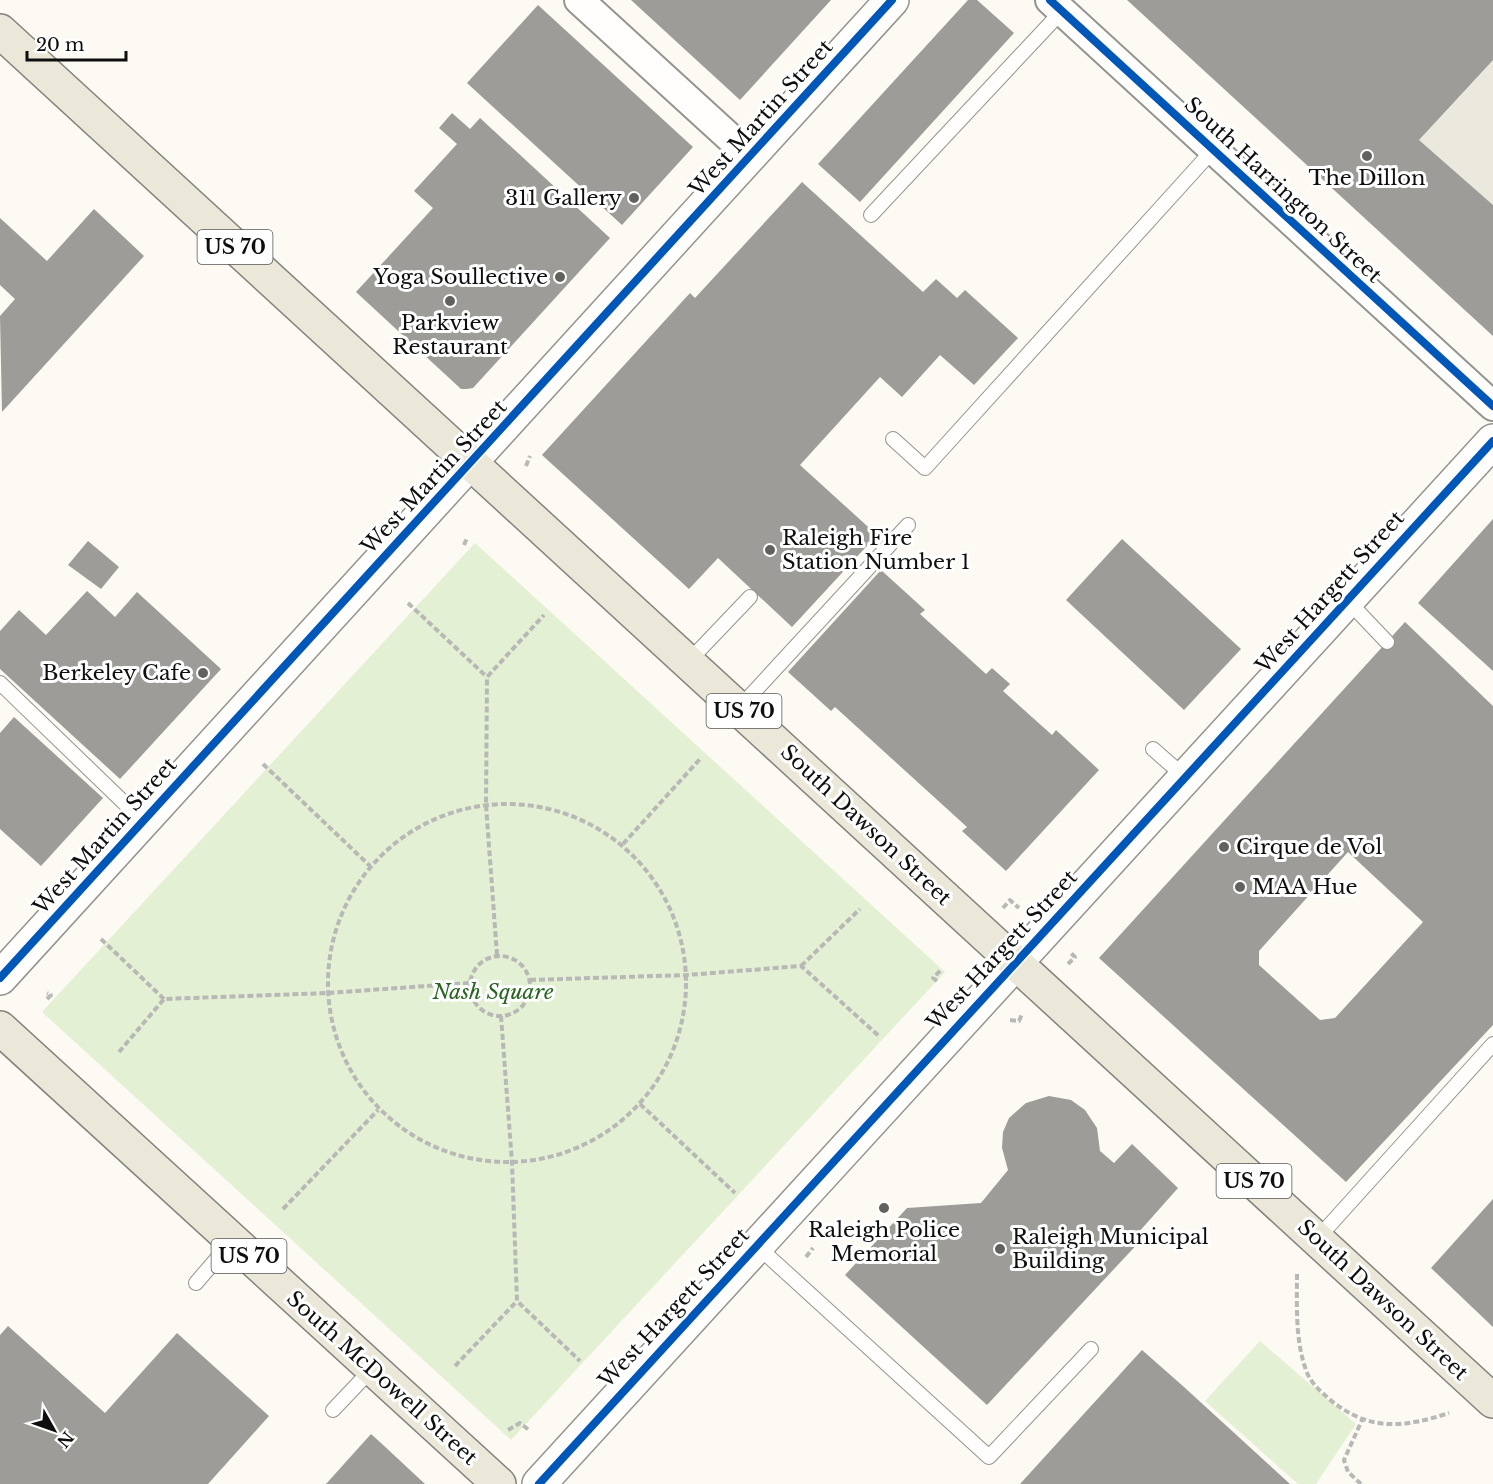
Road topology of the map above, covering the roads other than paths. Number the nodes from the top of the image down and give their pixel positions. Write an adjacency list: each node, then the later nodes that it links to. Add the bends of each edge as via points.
1 (579, 0): 6 (street)
2 (892, 0): 6 (street, West Martin Street)
3 (1056, 5): 5 (street, South Harrington Street); 7 (lane)
4 (0, 31): 11 (main road, South Dawson Street / US 70)
5 (1213, 150): 8 (street, South Harrington Street); 9 (lane, via 925,468)
6 (751, 157): 11 (street, West Martin Street)
7 (871, 215)
8 (1493, 406)
9 (893, 439)
10 (1493, 441): 14 (street, West Hargett Street)
11 (471, 463): 16 (main road, South Dawson Street / US 70); 21 (street, West Martin Street)
12 (908, 525): 18 (lane)
13 (750, 597): 16 (lane)
14 (1347, 600): 15 (lane); 20 (street, West Hargett Street)
15 (1387, 642)
16 (688, 662): 18 (main road, South Dawson Street / US 70)
17 (0, 683): 21 (lane)
18 (740, 707): 22 (main road, South Dawson Street / US 70)
19 (1153, 749): 20 (lane)
20 (1185, 777): 22 (street, West Hargett Street)
21 (143, 821): 23 (street, West Martin Street)
22 (1015, 962): 26 (main road, South Dawson Street / US 70); 28 (street, West Hargett Street)
23 (0, 978)
24 (0, 1028): 27 (main road, South McDowell Street / US 70)
25 (1493, 1044): 26 (lane)
26 (1317, 1239): 32 (main road, South Dawson Street / US 70)
27 (232, 1241): 29 (lane); 31 (main road, South McDowell Street / US 70)
28 (756, 1245): 30 (lane, via 989,1457); 35 (street, West Hargett Street)
29 (195, 1282)
30 (1091, 1349)
31 (372, 1369): 33 (lane); 34 (main road, South McDowell Street / US 70)
32 (1493, 1401)
33 (333, 1410)
34 (499, 1484)
35 (539, 1484)

